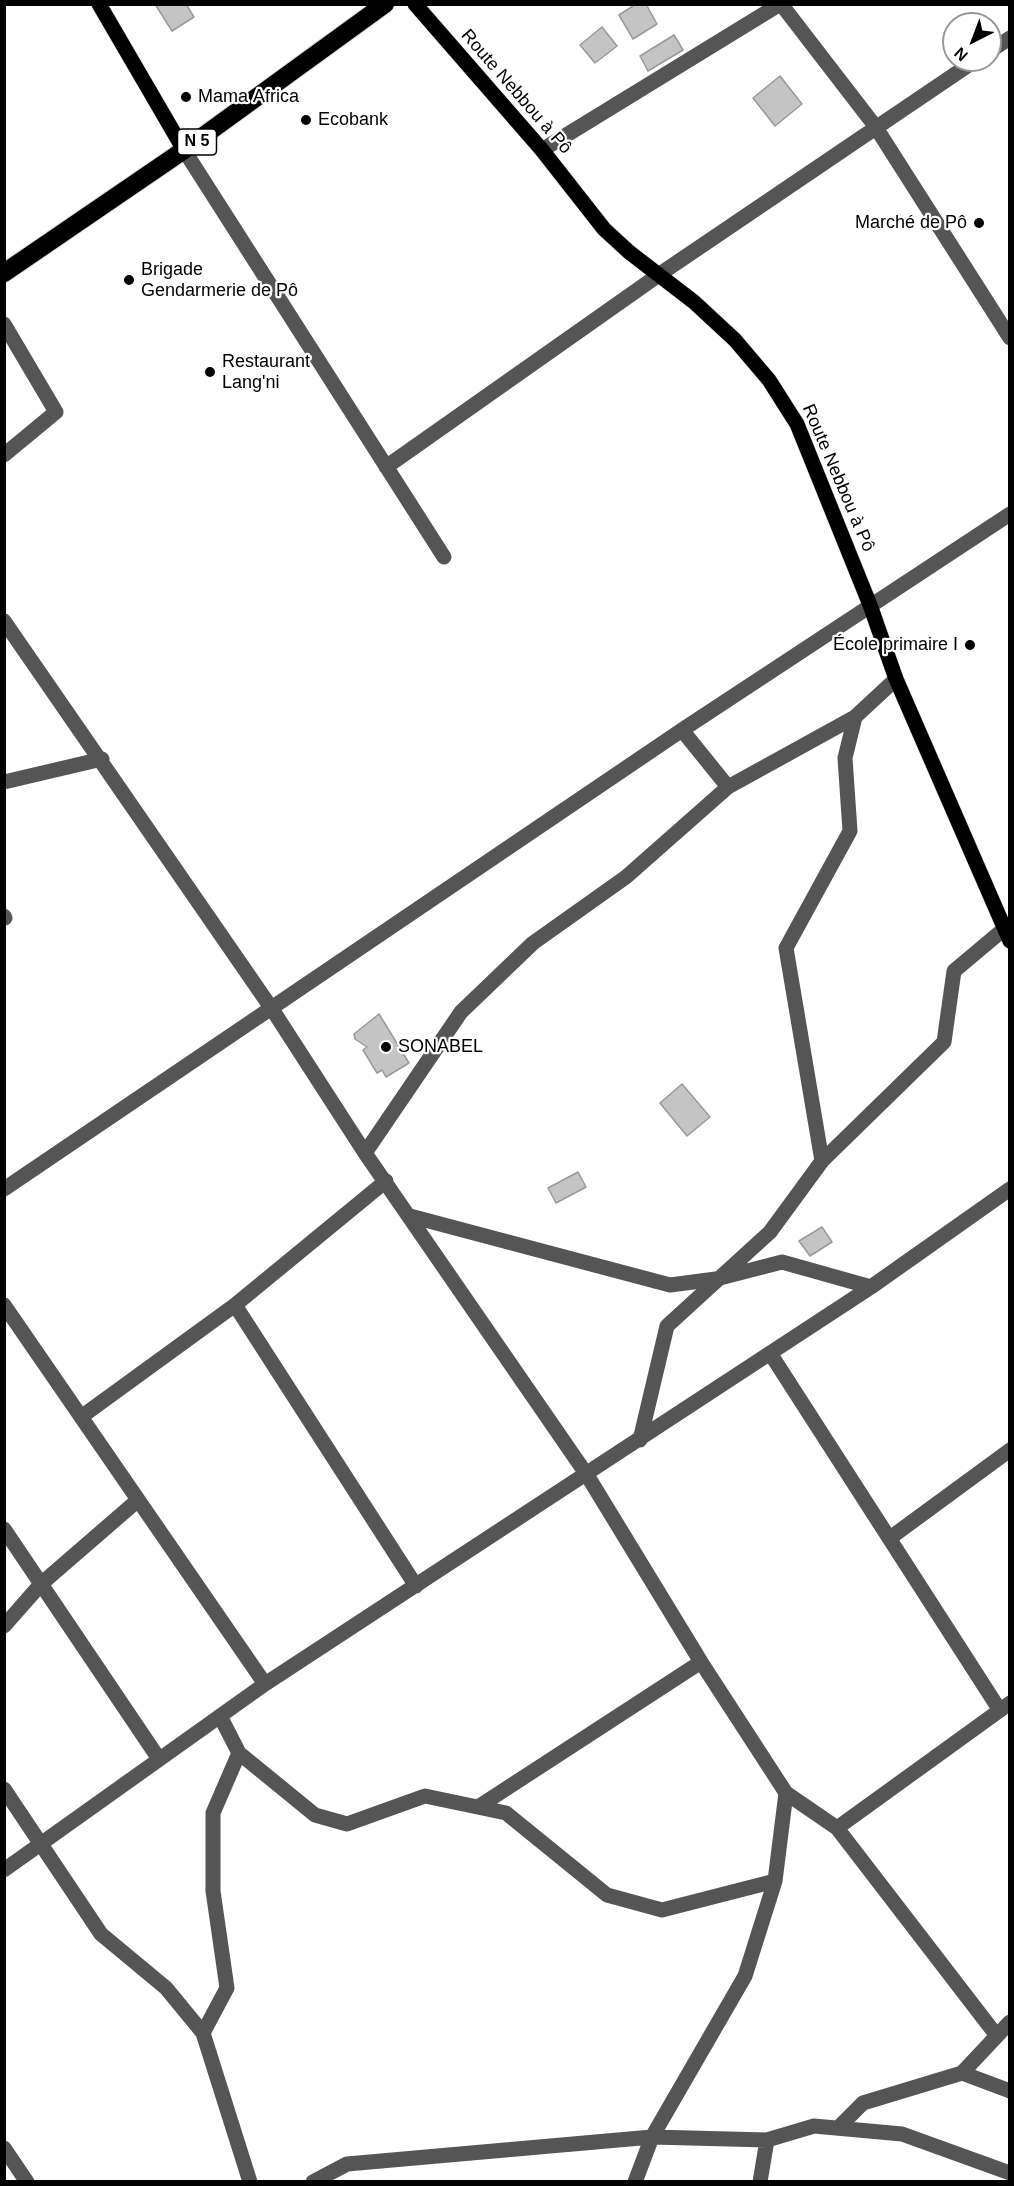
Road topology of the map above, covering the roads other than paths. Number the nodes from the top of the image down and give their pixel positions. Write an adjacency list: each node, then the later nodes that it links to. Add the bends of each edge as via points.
1 (99, 4): 7 (main road)
2 (385, 4): 7 (highway, N 5)
3 (415, 4): 8 (main road, Route Nebbou à Pô)
4 (780, 4): 6 (street); 8 (street)
5 (958, 72): 6 (street)
6 (875, 126): 10 (street); 12 (street)
7 (184, 150): 9 (highway, N 5); 14 (street)
8 (542, 150): 10 (main road, Route Nebbou à Pô, via 604,229)
9 (4, 273)
10 (660, 274): 14 (street); 17 (main road, Route Nebbou à Pô, via 735,340 775,388 797,424)
11 (4, 324): 13 (street, via 56,412)
12 (1010, 338)
13 (4, 454)
14 (386, 467): 16 (street)
15 (1010, 514): 17 (street)
16 (444, 557)
17 (870, 605): 19 (main road, Route Nebbou à Pô); 21 (street)
18 (5, 623): 22 (street)
19 (896, 679): 20 (street); 25 (main road, Route Nebbou à Pô)
20 (855, 717): 24 (street); 28 (street, via 845,758 850,831 786,948)
21 (682, 730): 24 (street); 26 (street)
22 (102, 759): 23 (street); 26 (street)
23 (4, 782)
24 (728, 787): 27 (street, via 626,878 533,943 461,1012)
25 (1008, 931): 28 (street, via 954,971 944,1042)
26 (272, 1009): 27 (street); 30 (street)
27 (365, 1153): 29 (street)
28 (822, 1161): 33 (street, via 770,1232)
29 (386, 1181): 32 (street); 36 (street)
30 (4, 1189)
31 (1010, 1189): 34 (street)
32 (410, 1216): 33 (street, via 670,1285); 41 (street)
33 (716, 1279): 34 (street, via 782,1262); 39 (street, via 667,1326)
34 (871, 1287): 37 (street)
35 (4, 1305): 38 (street)
36 (235, 1305): 38 (street); 46 (street)
37 (770, 1353): 39 (street); 44 (street)
38 (81, 1417): 42 (street)
39 (640, 1440): 41 (street)
40 (1010, 1450): 44 (street)
41 (587, 1475): 46 (street); 48 (street)
42 (138, 1500): 45 (street); 49 (street)
43 (4, 1529): 45 (street)
44 (890, 1538): 50 (street)
45 (41, 1584): 47 (street); 53 (street)
46 (416, 1586): 49 (street)
47 (4, 1626)
48 (700, 1662): 55 (street); 56 (street)
49 (265, 1684): 51 (street)
50 (1004, 1706): 57 (street)
51 (220, 1716): 52 (street); 53 (street)
52 (239, 1754): 56 (street, via 315,1815 347,1824 425,1796); 62 (street, via 213,1813 213,1891 227,1988)
53 (159, 1759): 58 (street)
54 (4, 1788): 58 (street)
55 (786, 1793): 57 (street); 60 (street)
56 (478, 1807): 60 (street, via 506,1813 607,1895 662,1910)
57 (837, 1828): 63 (street)
58 (41, 1845): 59 (street); 62 (street, via 101,1934 166,1988)
59 (4, 1870)
60 (775, 1881): 67 (street, via 745,1976)
61 (1010, 2022): 63 (street)
62 (203, 2033): 72 (street)
63 (997, 2036): 64 (street)
64 (962, 2073): 65 (street); 66 (street, via 863,2103)
65 (1010, 2091)
66 (838, 2128): 68 (street, via 814,2126); 70 (street, via 902,2134)
67 (652, 2137): 68 (street); 73 (street, via 347,2164); 74 (street)
68 (767, 2140): 75 (street)
69 (4, 2148): 71 (street)
70 (1010, 2173)
71 (27, 2181)
72 (250, 2181)
73 (312, 2181)
74 (635, 2181)
75 (760, 2181)

